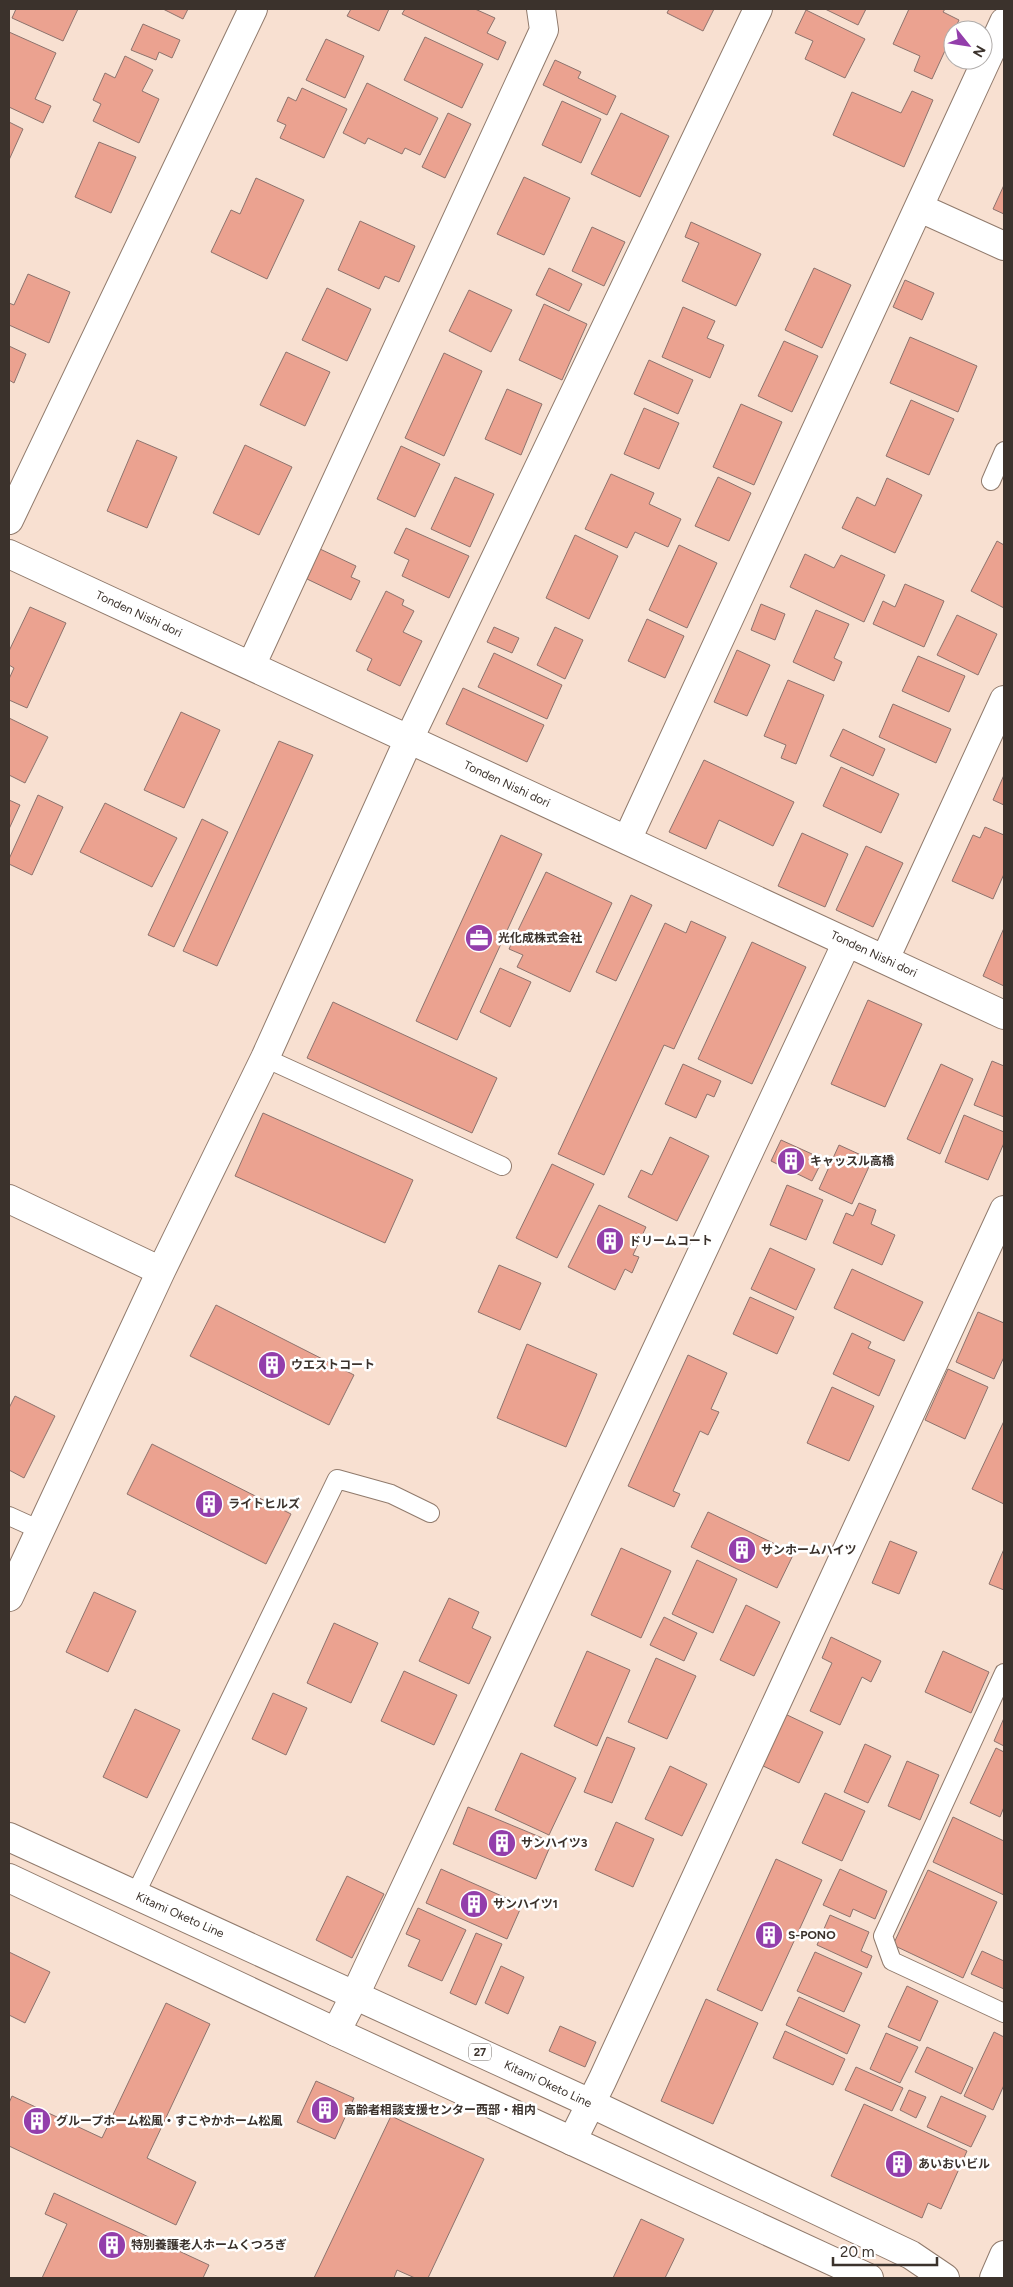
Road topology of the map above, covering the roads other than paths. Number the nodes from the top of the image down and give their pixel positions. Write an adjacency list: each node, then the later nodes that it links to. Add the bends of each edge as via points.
1 (253, 9): 9 (main road)
2 (541, 9): 11 (main road, via 544,30)
3 (758, 9): 13 (main road)
4 (1004, 22): 5 (main road)
5 (920, 208): 6 (main road); 14 (main road)
6 (1004, 246)
7 (1004, 452): 8 (lane)
8 (990, 481)
9 (9, 520)
10 (9, 554): 11 (main road, Tonden Nishi dori)
11 (250, 666): 13 (main road, Tonden Nishi dori)
12 (1004, 700): 16 (main road)
13 (409, 739): 14 (main road, Tonden Nishi dori); 18 (main road)
14 (627, 840): 15 (main road, Tonden Nishi dori)
15 (847, 942): 16 (main road, Tonden Nishi dori); 31 (main road)
16 (885, 959): 17 (main road, Tonden Nishi dori)
17 (1004, 1015)
18 (264, 1058): 19 (lane); 22 (main road)
19 (502, 1166)
20 (9, 1199): 22 (main road)
21 (1004, 1210): 34 (main road)
22 (162, 1271): 25 (main road)
23 (430, 1513): 30 (lane, via 391,1494 337,1479)
24 (9, 1516): 25 (lane)
25 (40, 1530): 26 (main road)
26 (9, 1597)
27 (1004, 1673): 32 (lane, via 884,1936 892,1961)
28 (9, 1838): 30 (main road, Kitami Oketo Line / 27)
29 (9, 1878): 33 (main road)
30 (135, 1895): 31 (main road, Kitami Oketo Line / 27)
31 (355, 1995): 33 (main road); 34 (main road, Kitami Oketo Line / 27)
32 (1004, 2013)
33 (336, 2032): 35 (main road)
34 (590, 2104): 35 (main road); 38 (main road, Kitami Oketo Line / 27, via 911,2255)
35 (572, 2141): 37 (main road)
36 (1004, 2255): 39 (main road)
37 (869, 2278)
38 (945, 2278)
39 (994, 2278)

